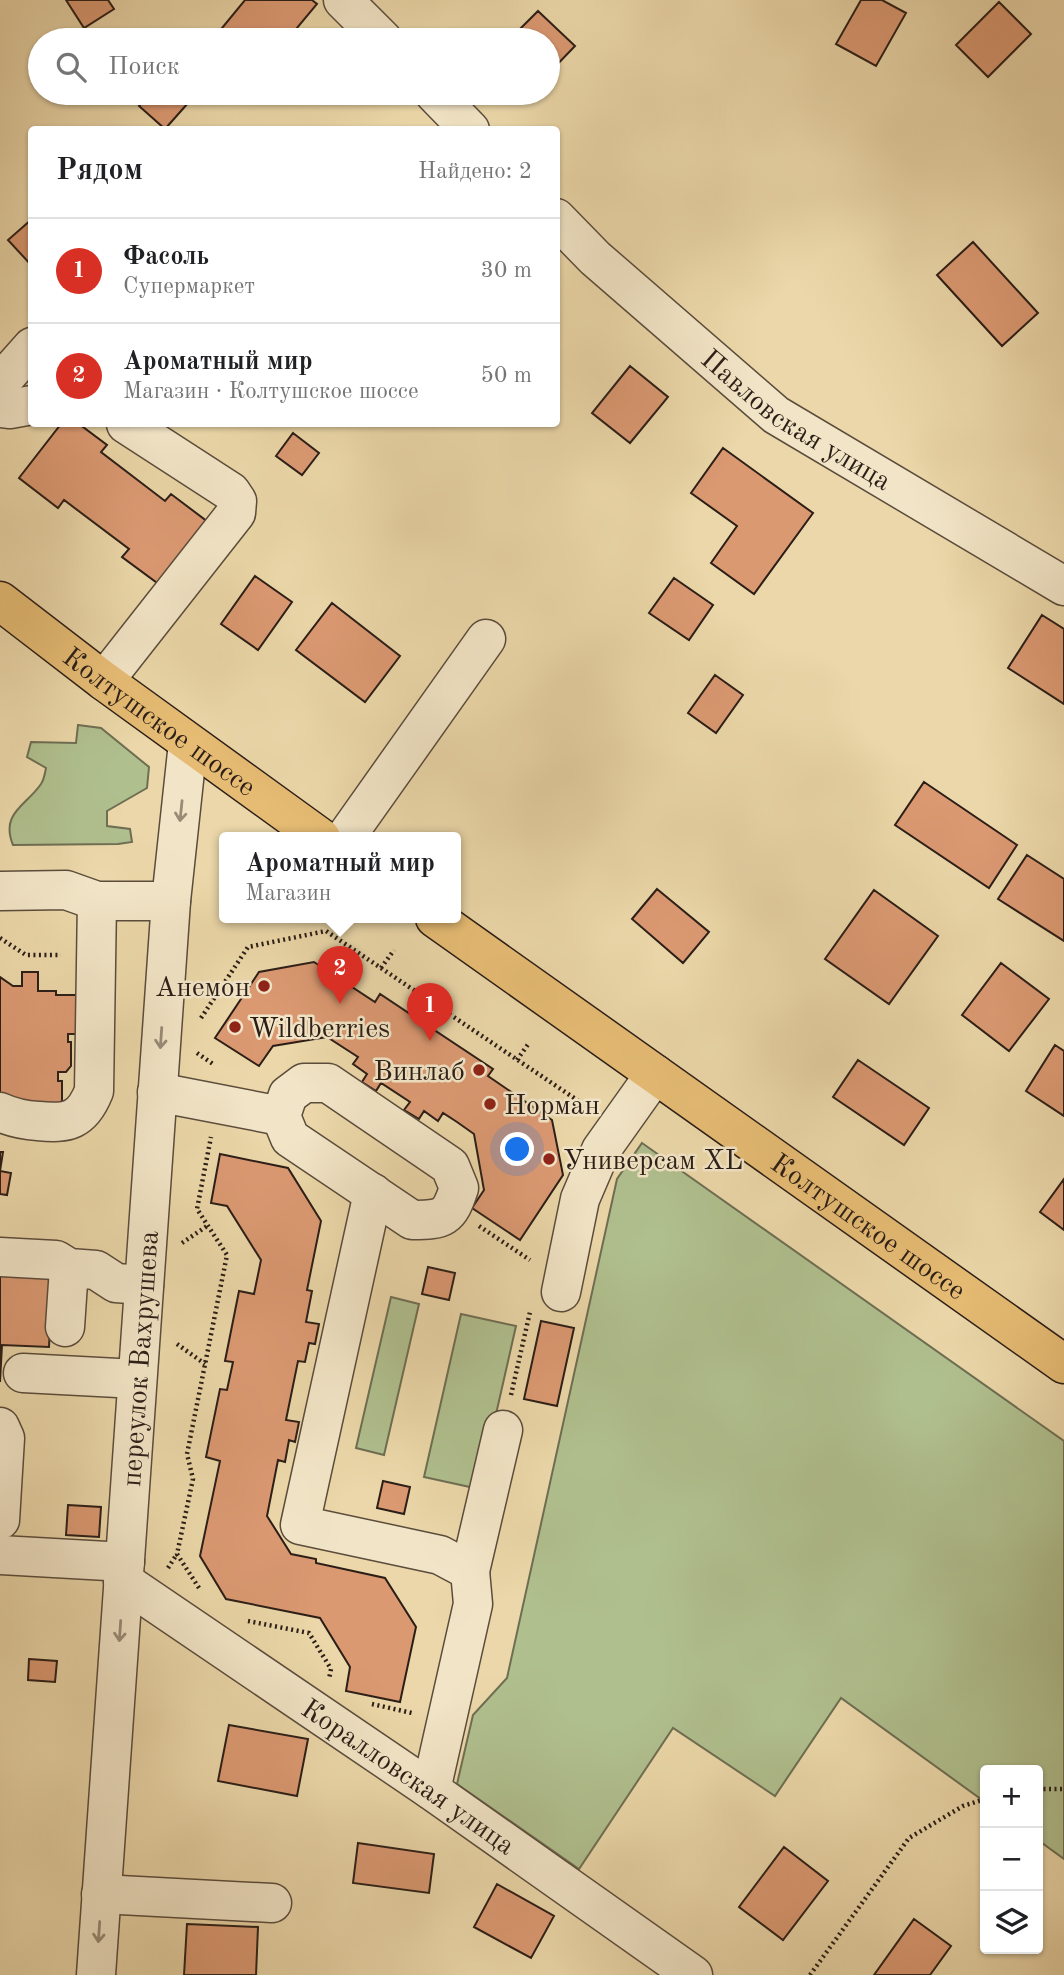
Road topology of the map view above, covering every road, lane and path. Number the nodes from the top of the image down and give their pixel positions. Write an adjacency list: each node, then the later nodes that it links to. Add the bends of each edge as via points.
1 (343, 0): 2 (street)
2 (371, 28)
3 (446, 105): 4 (street)
4 (466, 126)
5 (560, 222): 11 (street, Павловская улица, via 776,415)
6 (28, 352): 7 (street)
7 (0, 383)
8 (28, 406): 9 (street)
9 (0, 408)
10 (132, 427): 14 (street, via 230,492 237,501 236,513)
11 (1064, 586)
12 (0, 601): 14 (main road, Колтушское шоссе)
13 (486, 639): 17 (street)
14 (104, 681): 15 (main road, Колтушское шоссе)
15 (188, 743): 16 (main road, Колтушское шоссе); 20 (street, переулок Вахрушева, one-way to 20)
16 (313, 832)
17 (349, 832)
18 (0, 891): 19 (street, via 66,890)
19 (97, 901): 20 (street); 24 (street)
20 (171, 901): 30 (street, переулок Вахрушева, one-way to 30)
21 (442, 923): 29 (main road, Колтушское шоссе)
22 (0, 938): 24 (path, via 26,955)
23 (394, 950): 25 (path)
24 (96, 955): 32 (street, via 94,1090 88,1106 62,1123 16,1119)
25 (382, 968): 26 (path, via 326,931 248,947); 28 (path)
26 (198, 1023)
27 (529, 1043): 28 (path)
28 (517, 1060): 33 (path, via 580,1102)
29 (655, 1074): 40 (street, via 601,1150); 44 (main road, Колтушское шоссе)
30 (157, 1092): 31 (street); 39 (street, переулок Вахрушева)
31 (217, 1104): 34 (street); 43 (path, via 197,1209 227,1255)
32 (0, 1112)
33 (582, 1115)
34 (281, 1116): 35 (street, via 290,1138); 36 (street, via 288,1095 304,1083 328,1083 450,1166 459,1188)
35 (373, 1193): 36 (street, via 412,1220 436,1220); 52 (street, via 300,1524 440,1555)
36 (452, 1208): 40 (path)
37 (0, 1257): 38 (street, via 56,1260)
38 (69, 1268): 39 (street, via 96,1270 116,1283); 41 (street)
39 (144, 1285): 46 (street, переулок Вахрушева)
40 (544, 1288): 48 (path)
41 (65, 1327)
42 (168, 1338): 43 (path)
43 (205, 1364): 53 (path, via 187,1454 193,1479 177,1554)
44 (1064, 1364)
45 (23, 1373): 46 (street)
46 (137, 1379): 51 (street, переулок Вахрушева)
47 (0, 1427): 49 (street, via 5,1438)
48 (503, 1430): 52 (street)
49 (0, 1520)
50 (0, 1555): 51 (street)
51 (124, 1572): 60 (street, Коралловская улица); 62 (street, переулок Вахрушева, one-way to 62)
52 (482, 1581): 57 (street)
53 (202, 1592)
54 (243, 1620): 55 (path, via 309,1633 331,1669)
55 (327, 1687)
56 (368, 1703): 57 (path)
57 (447, 1720): 60 (street)
58 (1043, 1789): 59 (path)
59 (1064, 1789)
60 (431, 1790): 65 (street, Коралловская улица)
61 (980, 1801): 66 (path, via 963,1806 909,1838)
62 (101, 1894): 63 (street); 64 (street, переулок Вахрушева, one-way to 64)
63 (272, 1903)
64 (96, 1975)
65 (693, 1975)
66 (810, 1975)

